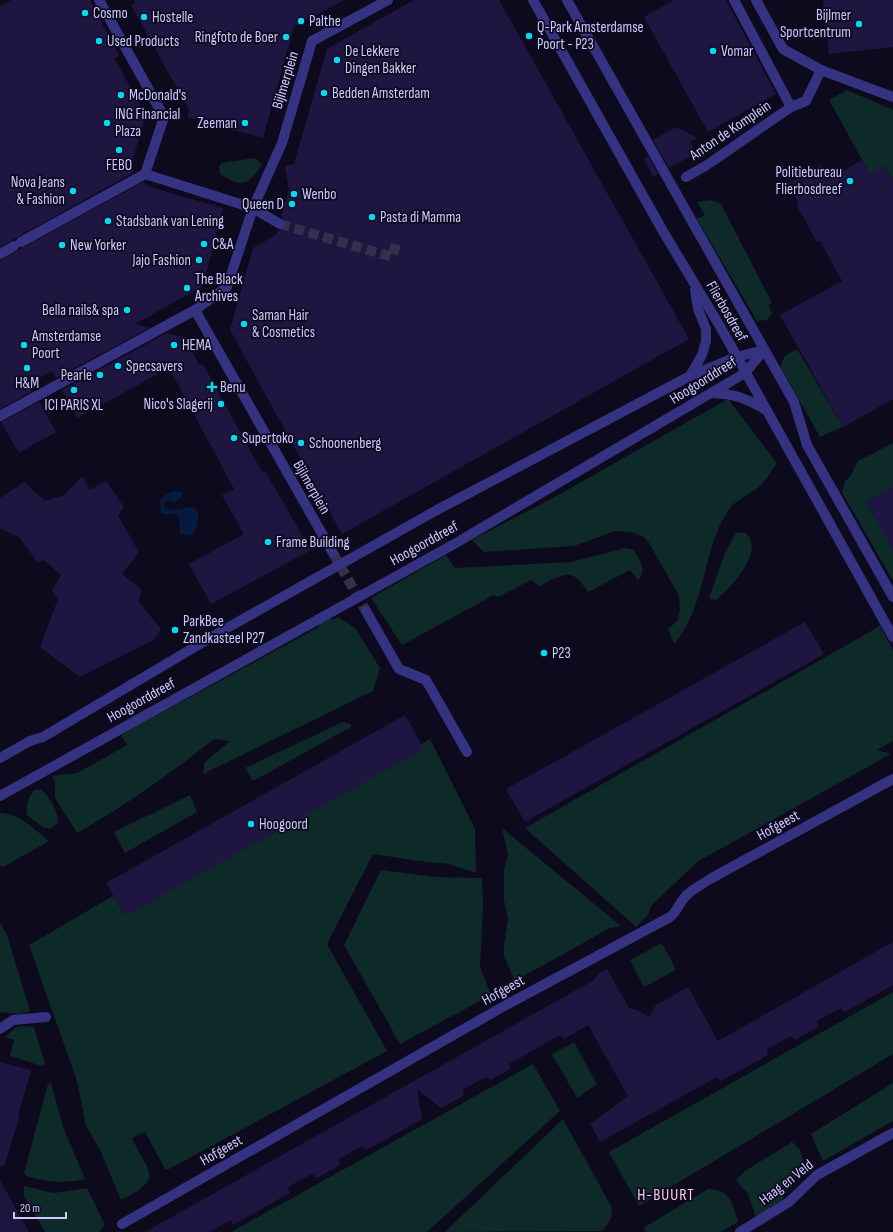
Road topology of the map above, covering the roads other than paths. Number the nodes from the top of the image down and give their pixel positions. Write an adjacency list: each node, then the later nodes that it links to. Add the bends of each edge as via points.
1 (99, 0): 10 (street, via 164,117)
2 (388, 0): 12 (street, Bijlmerplein, via 312,41 282,143)
3 (534, 0): 15 (street, Flierbosdreef)
4 (567, 0): 17 (street, Flierbosdreef)
5 (734, 0): 9 (street, Anton de Komplein)
6 (756, 0): 7 (street, via 783,49)
7 (821, 70): 8 (street); 9 (street, Anton de Komplein, via 806,101)
8 (893, 97)
9 (791, 107): 11 (street, Anton de Komplein)
10 (145, 174): 12 (street); 14 (street)
11 (686, 177)
12 (253, 208): 13 (street); 16 (street, Bijlmerplein, via 227,287)
13 (280, 224)
14 (0, 254)
15 (694, 284): 18 (street, Flierbosdreef); 20 (street, via 698,308 706,329 706,341 702,355)
16 (195, 310): 23 (street, Bijlmerplein); 24 (street, Bijlmerplein)
17 (764, 350): 18 (street, Hoogoorddreef); 19 (street, Hoogoorddreef); 25 (street, Flierbosdreef, via 794,402 808,445)
18 (736, 356): 19 (street, Flierbosdreef); 20 (street, Hoogoorddreef)
19 (745, 374): 21 (street, Hoogoorddreef); 22 (street, Flierbosdreef)
20 (690, 376): 29 (street, Hoogoorddreef, via 437,510 220,632 43,737 30,741)
21 (712, 393): 22 (street, via 748,399); 31 (street, Hoogoorddreef, via 456,543)
22 (765, 409): 27 (street, Flierbosdreef)
23 (0, 416)
24 (333, 553)
25 (893, 597)
26 (366, 612): 28 (street, via 399,669 426,680)
27 (893, 637)
28 (467, 752)
29 (0, 758)
30 (893, 779): 35 (street, Hofgeest, via 710,879 688,894 670,917 506,1005)
31 (0, 796)
32 (46, 1017): 33 (street, via 14,1020)
33 (0, 1029)
34 (893, 1133): 36 (street, Haag en Veld, via 817,1175 789,1202)
35 (122, 1224)
36 (740, 1232)

